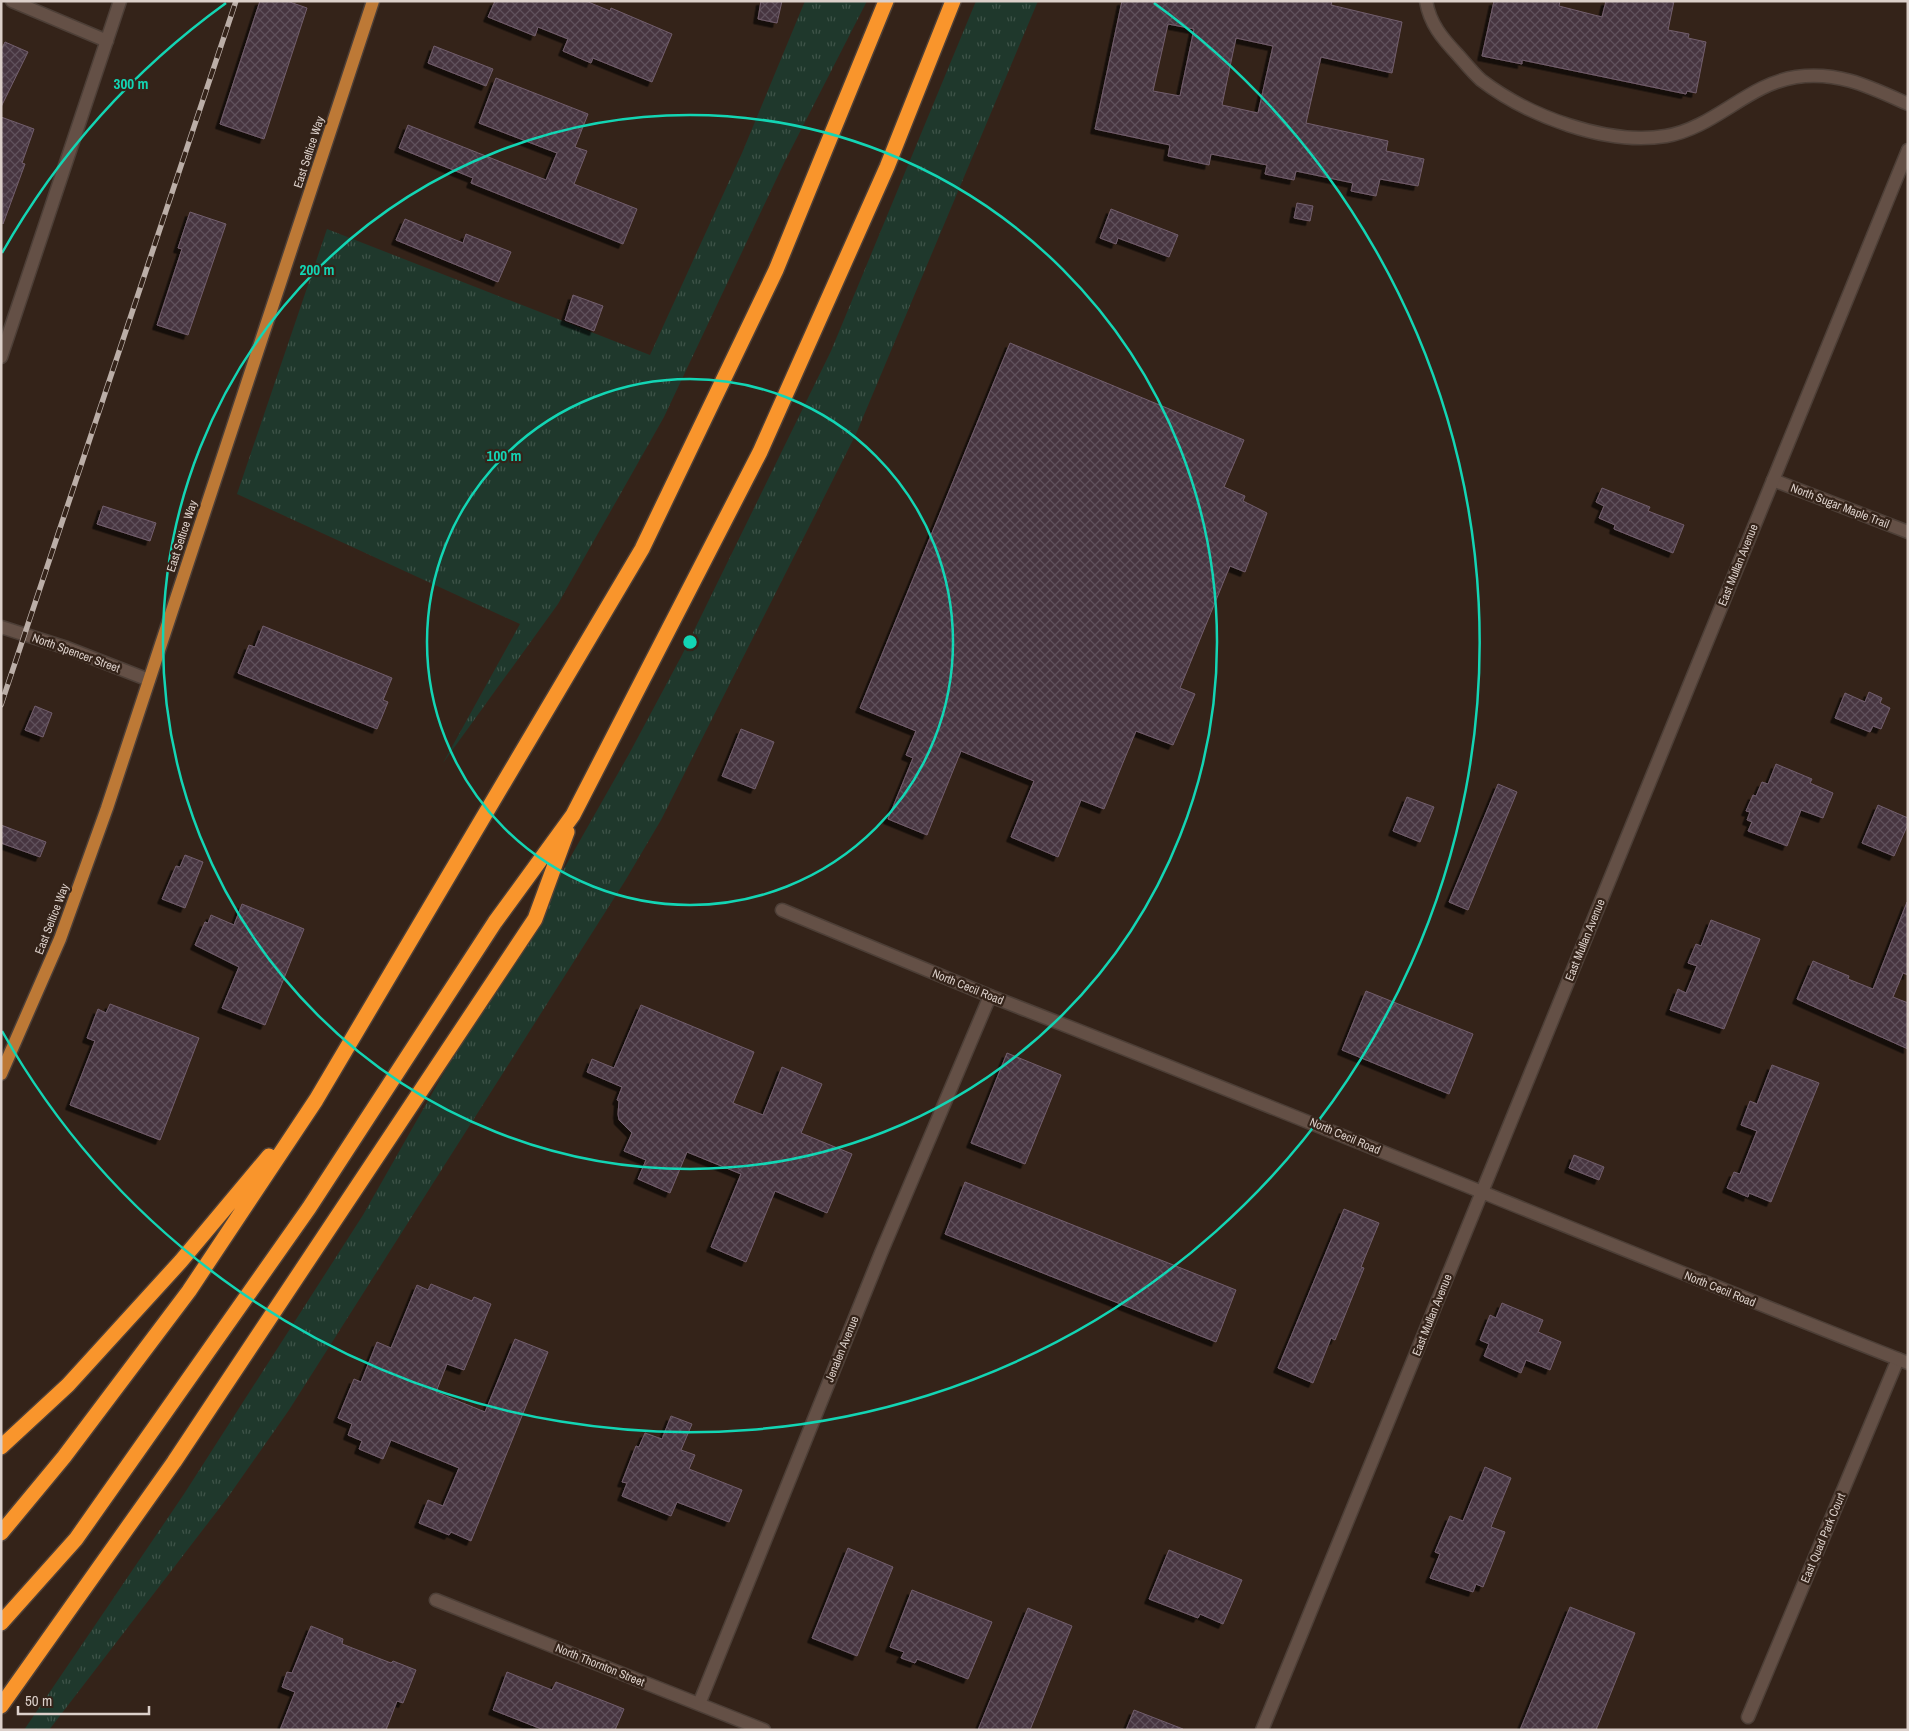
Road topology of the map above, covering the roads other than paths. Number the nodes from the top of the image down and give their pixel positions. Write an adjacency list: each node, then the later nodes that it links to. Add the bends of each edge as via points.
1 (12, 1): 7 (street)
2 (120, 1): 7 (street)
3 (373, 1): 14 (main road, East Seltice Way)
4 (886, 1): 19 (highway, via 776,270 642,549)
5 (954, 1): 15 (highway, via 887,167 760,452)
6 (1426, 1): 8 (street, via 1429,19 1480,79 1548,117 1586,130 1623,137 1666,136 1701,124 1764,87 1803,77 1837,77 1863,84)
7 (107, 40): 10 (street)
8 (1908, 104)
9 (1908, 150): 11 (street, East Mullan Avenue)
10 (1, 357)
11 (1773, 480): 12 (street, North Sugar Maple Trail); 20 (street, East Mullan Avenue)
12 (1908, 532)
13 (1, 627): 14 (street, North Spencer Street)
14 (149, 680): 18 (main road, East Seltice Way, via 60,939)
15 (573, 815): 25 (highway, via 495,922 309,1208 76,1539); 27 (highway, via 535,919 174,1462)
16 (782, 910): 17 (street, North Cecil Road)
17 (990, 996): 20 (street, North Cecil Road); 26 (street, Jenalen Avenue, via 881,1252)
18 (1, 1074)
19 (316, 1100): 22 (highway, via 181,1261 68,1385); 23 (highway, via 190,1291 64,1457)
20 (1482, 1192): 21 (street, North Cecil Road); 30 (street, East Mullan Avenue)
21 (1903, 1361): 28 (street, East Quad Park Court)
22 (1, 1447)
23 (1, 1533)
24 (436, 1600): 26 (street, North Thornton Street)
25 (1, 1623)
26 (699, 1704): 29 (street, North Thornton Street)
27 (1, 1706)
28 (1748, 1717)
29 (764, 1730)
30 (1262, 1730)

